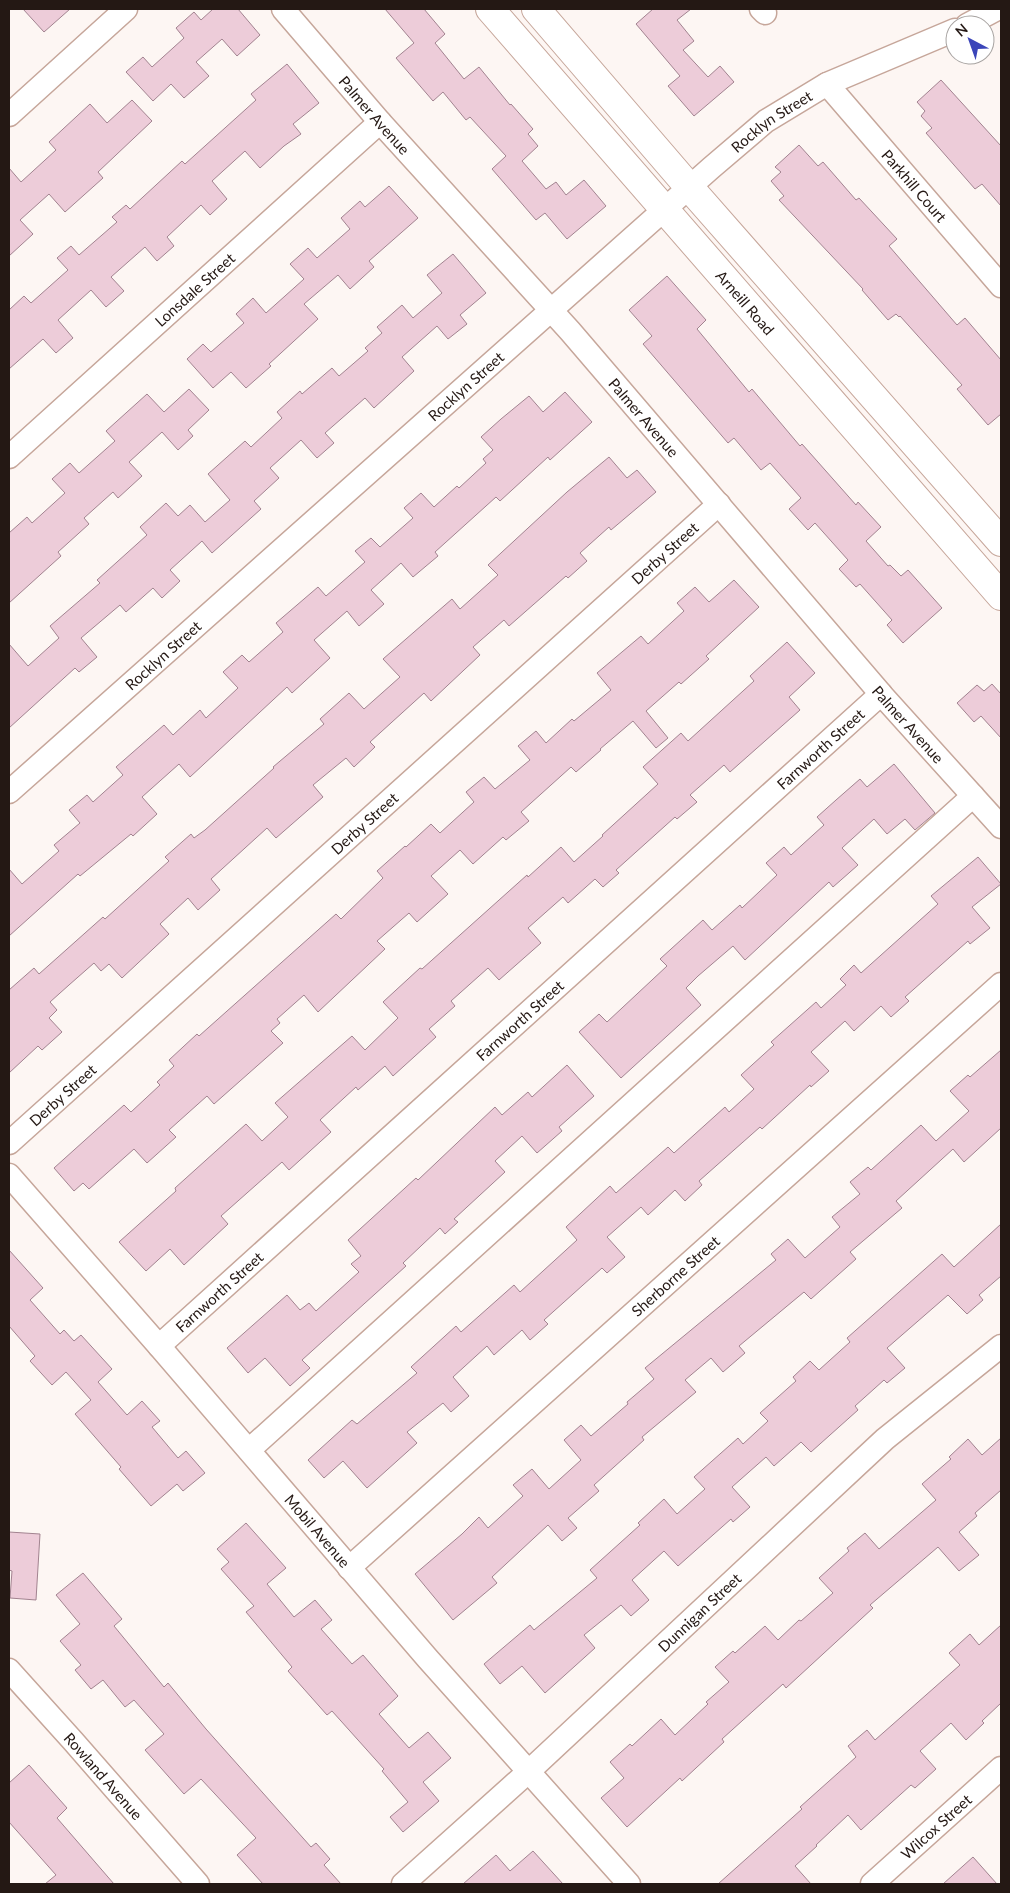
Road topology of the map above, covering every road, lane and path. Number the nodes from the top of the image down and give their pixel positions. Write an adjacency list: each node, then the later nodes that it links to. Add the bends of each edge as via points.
1 (126, 9): 7 (street)
2 (283, 9): 8 (street, Palmer Avenue)
3 (490, 9): 10 (main road, Arneill Road)
4 (536, 9): 9 (main road)
5 (945, 34): 6 (street, Rocklyn Street)
6 (827, 84): 9 (street, Rocklyn Street, via 766,121); 11 (street, Parkhill Court)
7 (12, 106)
8 (380, 122): 12 (street, Palmer Avenue); 13 (street, Lonsdale Street)
9 (689, 187): 10 (street, Rocklyn Street); 15 (main road)
10 (665, 209): 12 (street, Rocklyn Street); 16 (main road, Arneill Road)
11 (1001, 286)
12 (551, 311): 14 (street, Palmer Avenue); 18 (street, Rocklyn Street)
13 (9, 457)
14 (719, 504): 17 (street, Palmer Avenue); 22 (street, Derby Street)
15 (1001, 542)
16 (1001, 596)
17 (881, 694): 19 (street, Palmer Avenue); 24 (street, Farnworth Street)
18 (9, 792)
19 (973, 796): 20 (street, Palmer Avenue); 26 (street)
20 (1001, 828)
21 (1001, 984): 27 (street, Sherborne Street)
22 (9, 1143)
23 (9, 1175): 24 (street, Mobil Avenue)
24 (159, 1346): 26 (street, Mobil Avenue)
25 (1001, 1346): 30 (street, Dunnigan Street, via 885,1438)
26 (249, 1450): 27 (street, Mobil Avenue)
27 (349, 1568): 30 (street, Mobil Avenue)
28 (9, 1670): 31 (street, Rowland Avenue)
29 (1001, 1768): 34 (street, Wilcox Street)
30 (528, 1772): 32 (street, Dunnigan Street); 33 (street, Mobil Avenue)
31 (198, 1884)
32 (403, 1884)
33 (630, 1884)
34 (872, 1884)

